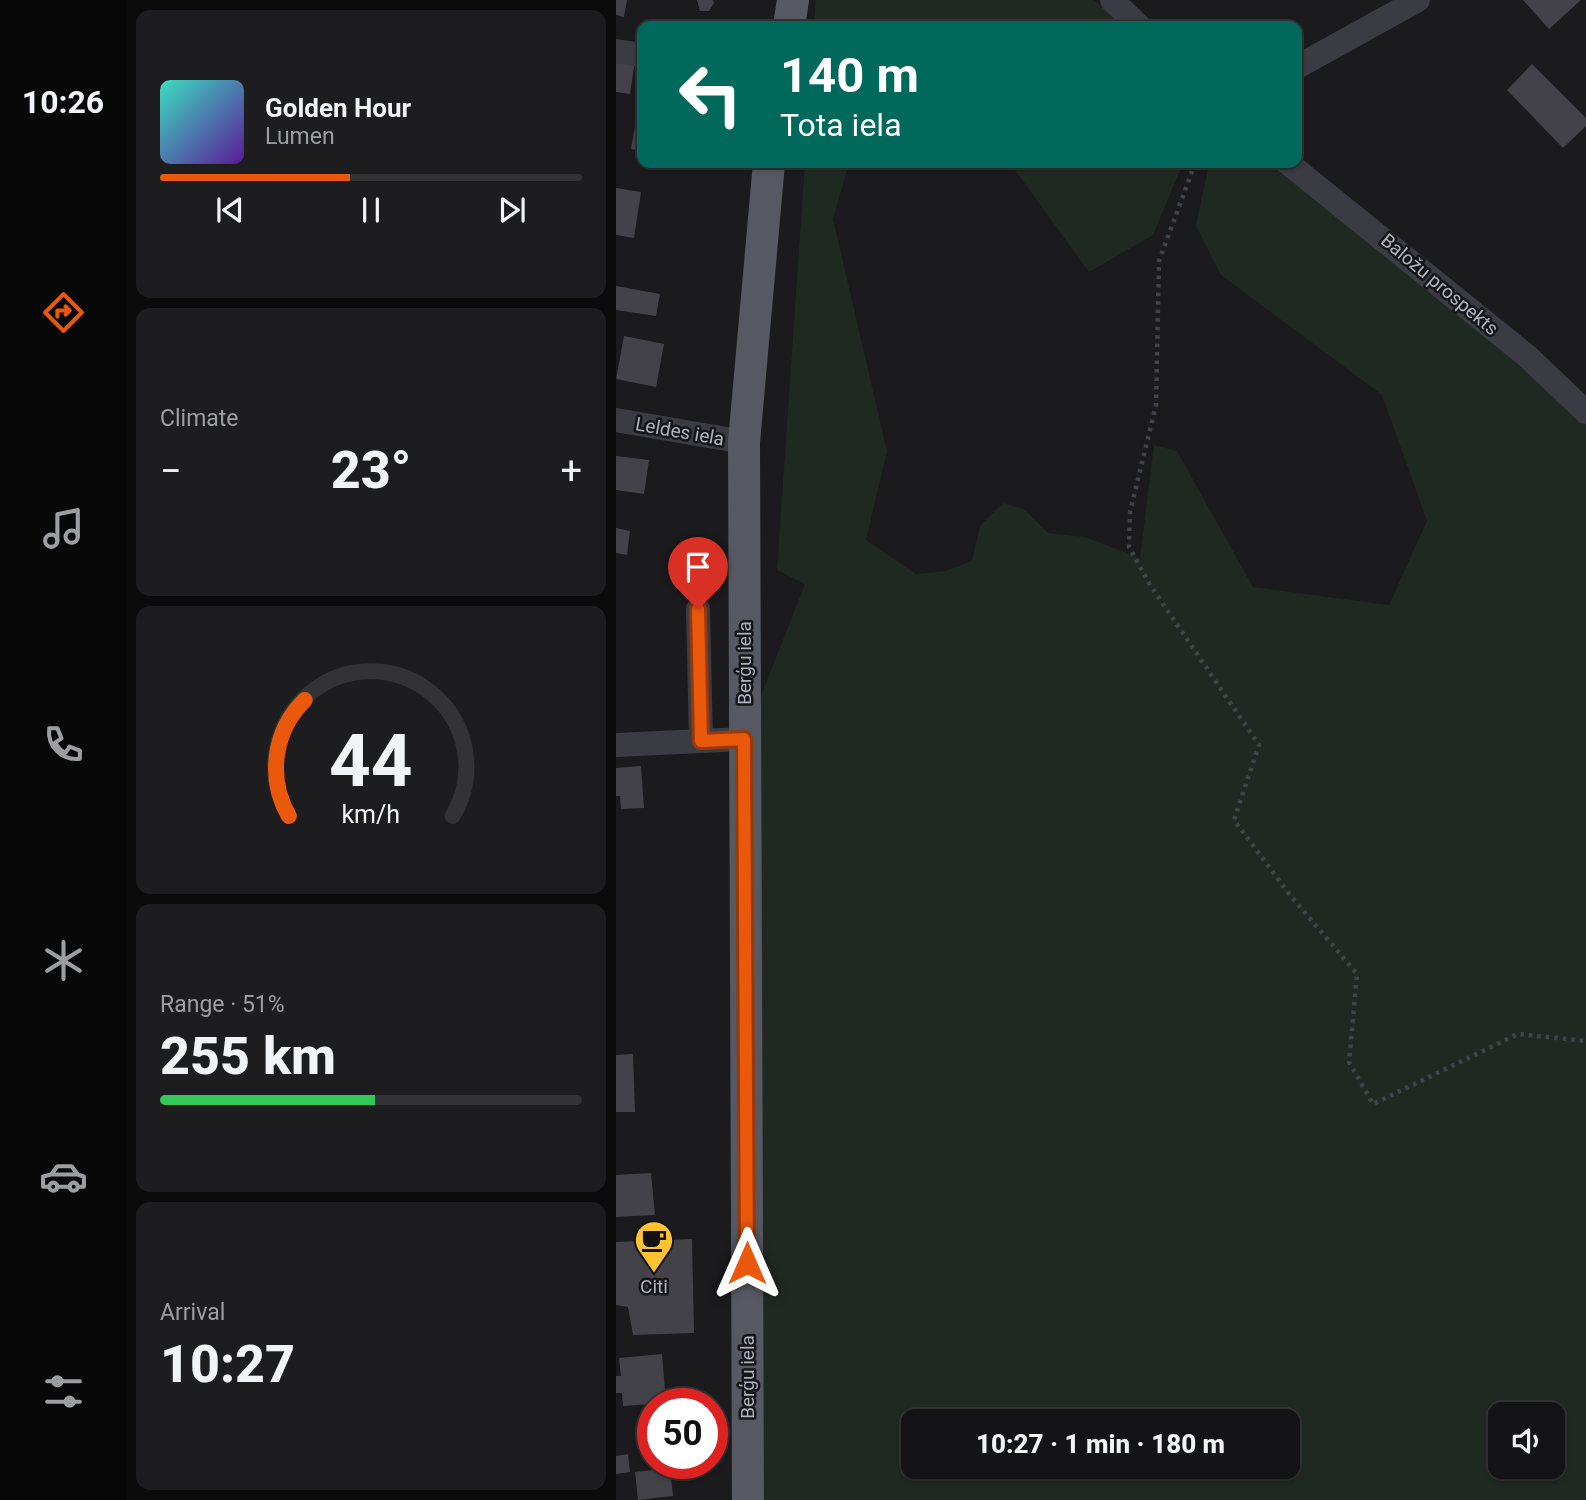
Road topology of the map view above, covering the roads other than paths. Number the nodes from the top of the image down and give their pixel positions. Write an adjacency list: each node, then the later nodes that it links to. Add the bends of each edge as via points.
1 (793, 0): 4 (main road)
2 (1112, 0): 5 (street)
3 (1418, 0): 8 (street)
4 (790, 21)
5 (1134, 21)
6 (616, 51): 7 (street)
7 (637, 54)
8 (1302, 63)
9 (769, 168): 13 (main road, Berģu iela)
10 (1294, 168): 11 (street, Baložu prospekts, via 1527,356)
11 (1586, 412)
12 (616, 420): 13 (street, Leldes iela)
13 (744, 442): 15 (main road, Berģu iela)
14 (698, 609): 16 (street)
15 (744, 739): 16 (street); 18 (main road, Berģu iela)
16 (701, 741): 17 (street)
17 (616, 745)
18 (748, 1500)

